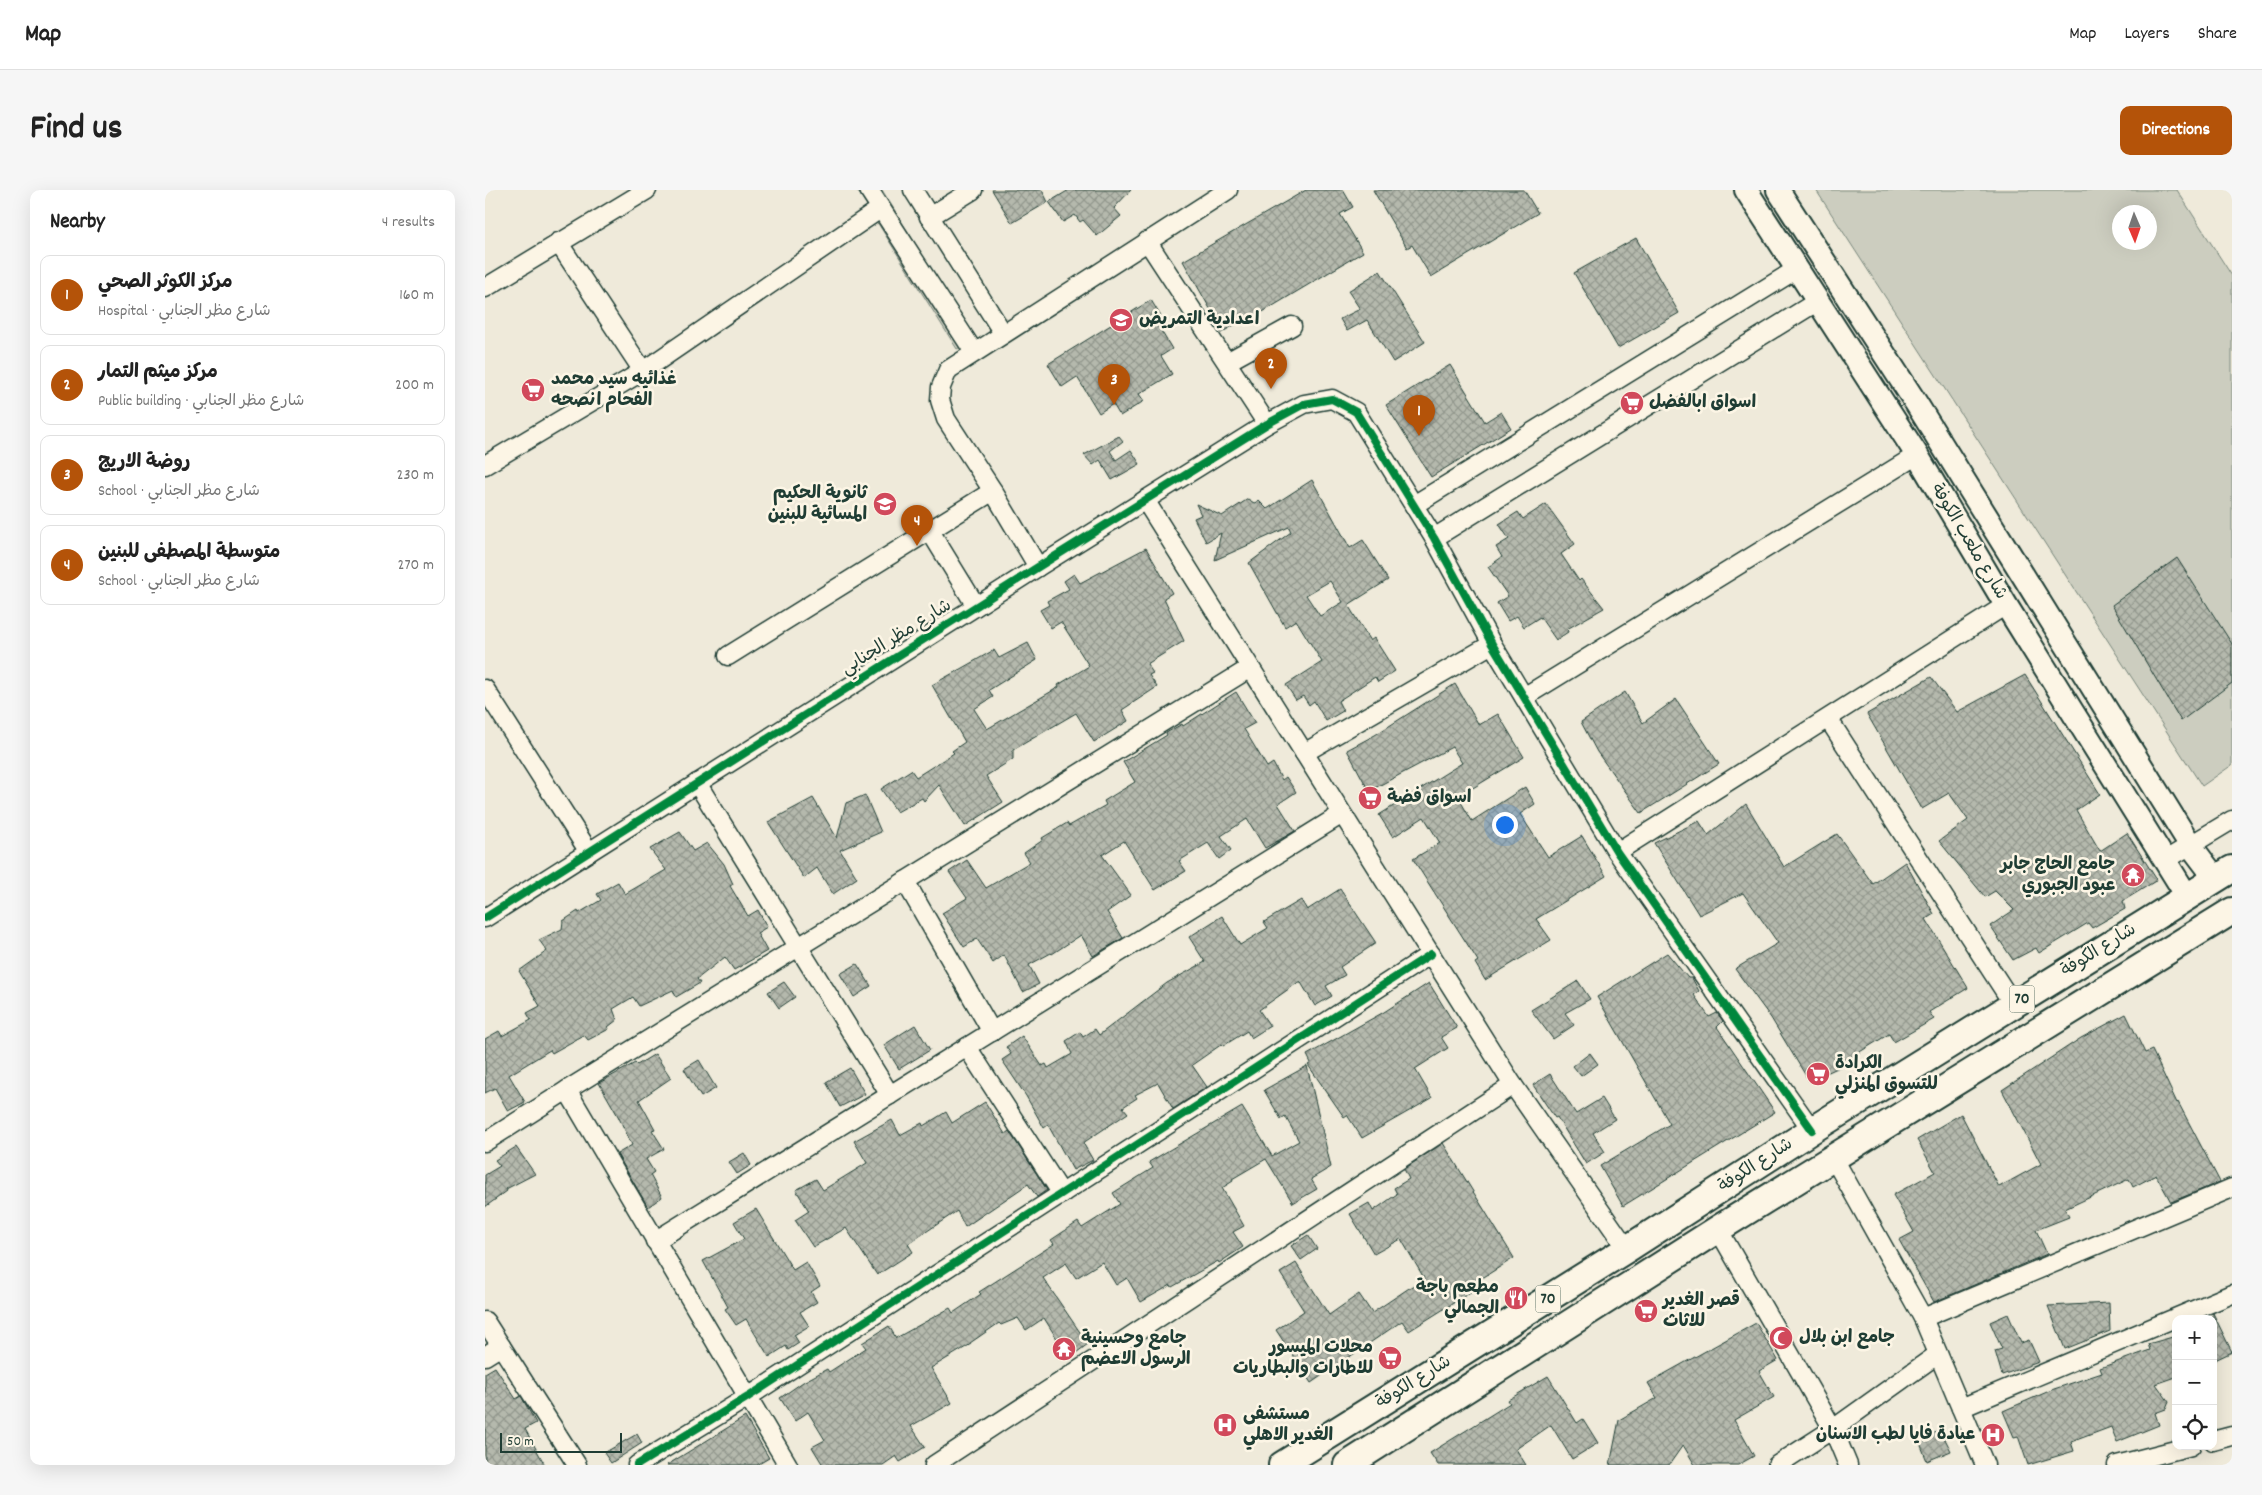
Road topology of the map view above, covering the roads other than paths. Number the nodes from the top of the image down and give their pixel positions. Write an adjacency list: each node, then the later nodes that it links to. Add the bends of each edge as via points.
1 (647, 190): 10 (street)
2 (869, 190): 8 (street)
3 (913, 190): 9 (street)
4 (973, 190): 9 (street)
5 (1229, 190): 11 (street)
6 (1746, 190): 12 (main road, شارع ملعب الكوفة)
7 (1778, 190): 18 (main road, شارع ملعب الكوفة)
8 (880, 208): 17 (street); 20 (street)
9 (929, 217): 16 (street)
10 (558, 242): 13 (street); 20 (street)
11 (1147, 242): 16 (street); 19 (street)
12 (1797, 269): 14 (main road, شارع ملعب الكوفة); 29 (street)
13 (485, 288)
14 (1818, 302): 21 (main road, شارع ملعب الكوفة); 31 (street)
15 (1292, 326): 19 (street)
16 (1003, 333): 17 (street)
17 (974, 352): 27 (street, via 948,370 940,400 946,419)
18 (1886, 357): 21 (main road, via 1879,371); 22 (main road, شارع ملعب الكوفة)
19 (1227, 362): 24 (street)
20 (643, 372): 26 (street)
21 (1863, 373): 23 (main road, شارع ملعب الكوفة)
22 (1916, 403): 23 (main road, via 1901,405); 45 (main road, شارع ملعب الكوفة)
23 (1894, 419): 25 (main road, شارع ملعب الكوفة)
24 (1267, 424): 28 (street, شارع مظر الجنابي); 29 (street, شارع مظر الجنابي, via 1304,404 1332,399 1356,412)
25 (1917, 455): 33 (main road, شارع ملعب الكوفة); 39 (street)
26 (485, 465)
27 (993, 491): 30 (street); 32 (street)
28 (1145, 500): 32 (street, شارع مظر الجنابي); 37 (street)
29 (1414, 506): 31 (street)
30 (930, 530): 34 (street); 36 (street)
31 (1434, 538): 35 (street)
32 (1038, 566): 34 (street, شارع مظر الجنابي)
33 (2006, 605): 40 (street); 48 (main road, شارع ملعب الكوفة)
34 (976, 606): 42 (street, شارع مظر الجنابي)
35 (1492, 644): 39 (street); 41 (street)
36 (728, 656)
37 (1250, 668): 41 (street); 50 (street)
38 (485, 689): 46 (street)
39 (1524, 698): 47 (street)
40 (1829, 720): 47 (street); 56 (street)
41 (1304, 753): 43 (street)
42 (697, 783): 46 (street, شارع مظر الجنابي); 54 (street)
43 (1342, 814): 55 (street); 57 (street)
44 (2232, 820): 45 (street)
45 (2191, 846): 48 (street); 49 (main road, شارع ملعب الكوفة)
46 (589, 852): 53 (street, شارع مظر الجنابي)
47 (1617, 852): 62 (street)
48 (2164, 861): 51 (main road, شارع ملعب الكوفة)
49 (2224, 874): 51 (highway, شارع الكوفة / 70)
50 (905, 881): 54 (street); 57 (street)
51 (2187, 896): 56 (highway, شارع الكوفة / 70)
52 (2232, 912): 64 (highway, شارع الكوفة / 70)
53 (485, 918)
54 (798, 948): 60 (street); 61 (street)
55 (1431, 954): 59 (street); 66 (street)
56 (2013, 1004): 62 (highway, شارع الكوفة / 70)
57 (992, 1032): 58 (street)
58 (967, 1047): 61 (street); 66 (street)
59 (1513, 1085): 69 (street); 86 (street)
60 (567, 1090): 63 (street); 68 (street)
61 (890, 1095): 68 (street)
62 (1812, 1130): 69 (highway, شارع الكوفة / 70)
63 (485, 1142)
64 (1833, 1157): 67 (highway, شارع الكوفة / 70); 71 (street)
65 (2232, 1188): 71 (street)
66 (1062, 1194): 76 (street)
67 (1718, 1229): 78 (street); 87 (highway, شارع الكوفة / 70)
68 (655, 1241): 76 (street)
69 (1627, 1250): 82 (highway, شارع الكوفة / 70)
70 (2232, 1294): 77 (street)
71 (1923, 1318): 74 (street)
72 (485, 1321): 73 (street)
73 (501, 1346): 75 (street); 83 (street)
74 (1938, 1354): 77 (street); 78 (street)
75 (485, 1356)
76 (748, 1398): 84 (street); 85 (street)
77 (1961, 1408): 90 (street)
78 (1833, 1430): 88 (street); 89 (street)
79 (2232, 1436): 80 (street)
80 (2217, 1440)
81 (2175, 1450): 91 (street)
82 (1292, 1460)
83 (577, 1465)
84 (637, 1465)
85 (788, 1465)
86 (934, 1465)
87 (1347, 1465)
88 (1777, 1465)
89 (1848, 1465)
90 (1985, 1465)
91 (2117, 1465)

